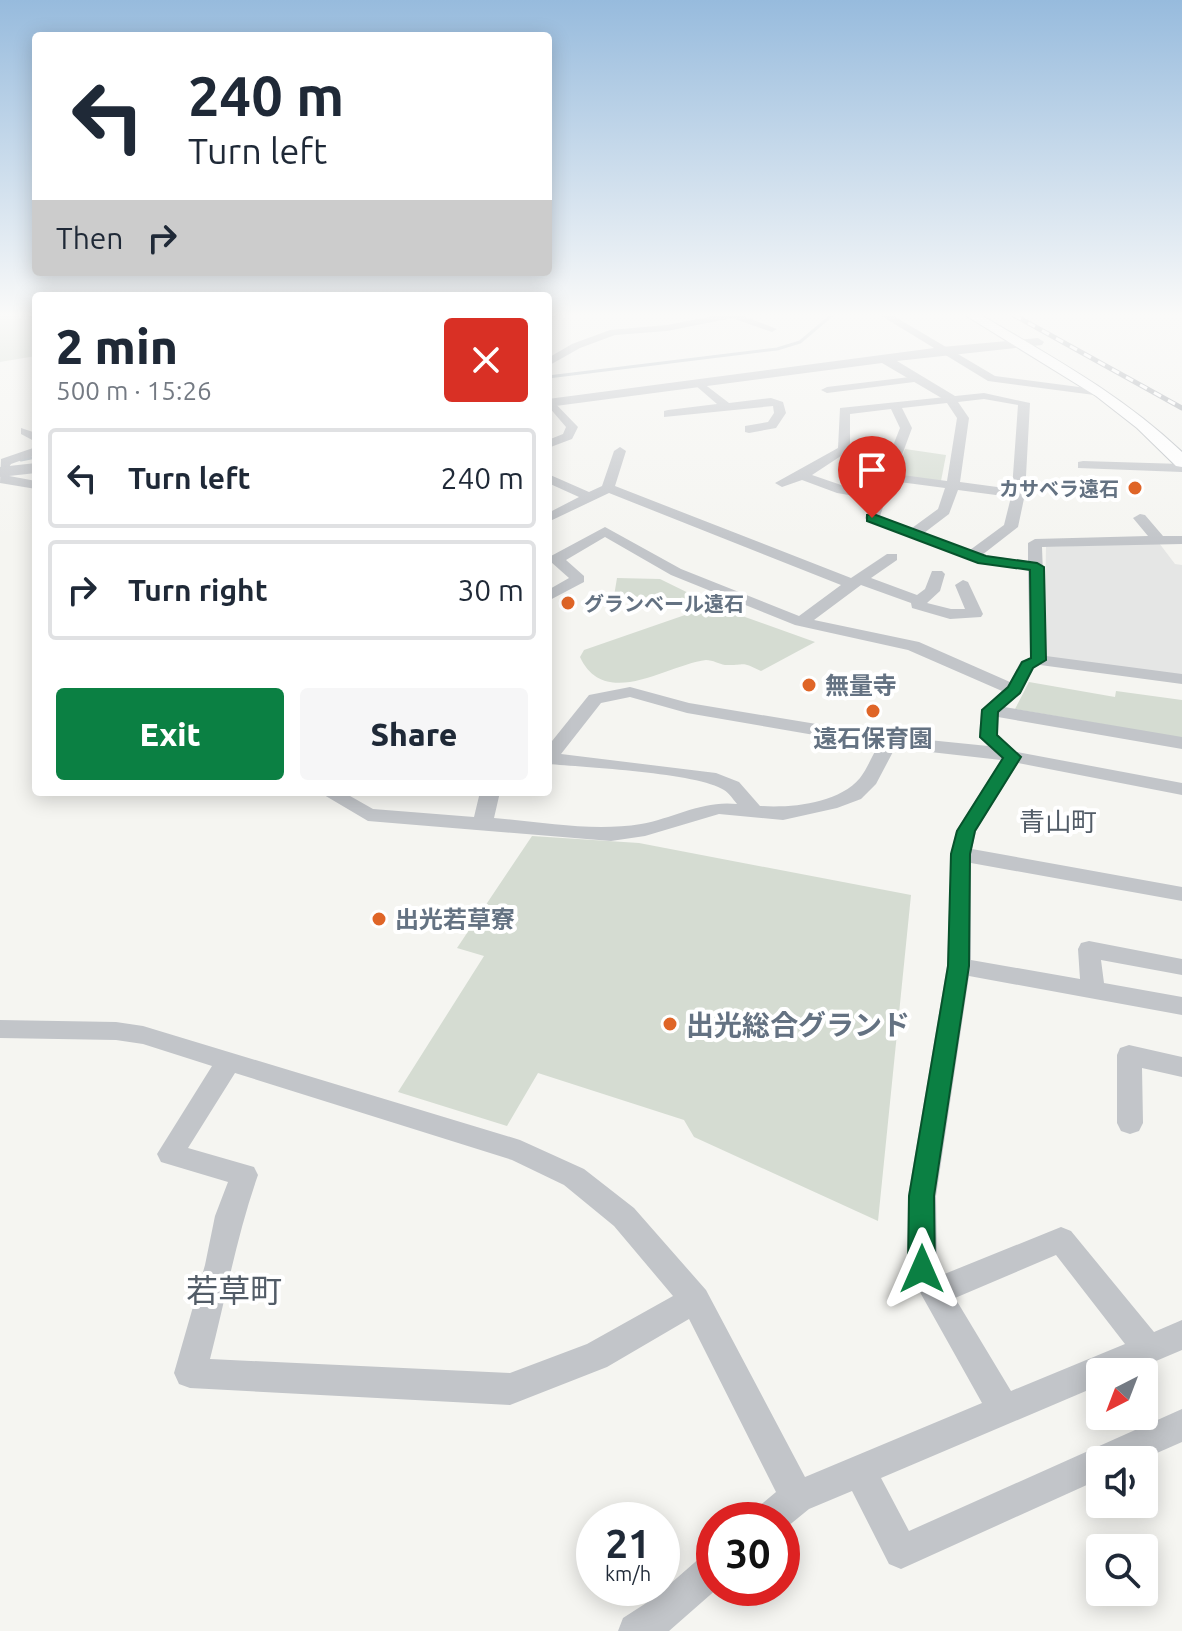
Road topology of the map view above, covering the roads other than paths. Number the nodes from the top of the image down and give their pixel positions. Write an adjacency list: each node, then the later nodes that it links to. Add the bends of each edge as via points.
1 (631, 391): 9 (street)
2 (708, 391): 12 (street)
3 (937, 391): 8 (street)
4 (1087, 391): 7 (street)
5 (1099, 391): 7 (main road)
6 (1120, 391): 15 (main road)
7 (1102, 393): 20 (main road, via 1143,424)
8 (950, 399): 11 (street); 29 (street, via 963,418); 31 (street, via 984,396 1024,403)
9 (552, 401)
10 (552, 404): 16 (street, via 572,427 568,436)
11 (895, 405): 23 (street, via 844,411 844,450); 24 (street, via 906,428)
12 (727, 407): 13 (street); 14 (street, via 779,404 772,425)
13 (668, 414)
14 (749, 429)
15 (1182, 441)
16 (552, 442)
17 (620, 451): 30 (street)
18 (32, 452): 22 (street, via 6,462)
19 (1083, 465): 20 (street)
20 (1182, 465)
21 (32, 468): 22 (street)
22 (0, 472)
23 (802, 476): 27 (street); 32 (street)
24 (890, 477): 29 (street); 32 (street)
25 (0, 479): 28 (street)
26 (552, 480): 33 (street)
27 (782, 483)
28 (32, 484)
29 (953, 485): 31 (street); 36 (street, via 944,511)
30 (608, 488): 33 (street); 43 (street)
31 (1018, 494): 39 (street, via 1011,527)
32 (881, 496): 36 (street, via 872,518)
33 (589, 497): 34 (street)
34 (552, 516)
35 (1140, 518): 37 (street)
36 (914, 533): 39 (street)
37 (1159, 540): 38 (street); 41 (street, via 1035,543)
38 (1182, 540)
39 (971, 556): 41 (street)
40 (892, 557): 43 (street)
41 (1037, 567): 48 (street)
42 (937, 574): 46 (street, via 932,591)
43 (856, 582): 46 (street); 47 (street)
44 (963, 585): 46 (street, via 975,614 950,614 918,605)
45 (552, 594): 47 (street, via 579,579 556,559 605,531 676,572)
46 (919, 601)
47 (801, 622): 50 (street, via 913,646)
48 (1038, 660): 49 (street); 50 (street, via 1027,665)
49 (1182, 679)
50 (1014, 690): 51 (street)
51 (990, 710): 53 (street); 55 (street, via 988,737)
52 (889, 742): 54 (street, via 687,708 630,692 595,699); 55 (street); 60 (street, via 869,780 854,795 783,814)
53 (1182, 743)
54 (552, 753)
55 (1012, 757): 57 (street); 62 (street, via 966,831)
56 (552, 758): 60 (street, via 716,779 732,786)
57 (1182, 789)
58 (336, 796): 61 (street, via 368,815)
59 (489, 796): 61 (street)
60 (755, 812): 61 (street, via 718,808 645,830 611,834)
61 (482, 825)
62 (961, 854): 63 (street); 64 (street)
63 (1182, 894)
64 (959, 966): 66 (street); 72 (street, via 922,1196 922,1269)
65 (1182, 967): 66 (street, via 1089,949)
66 (1093, 990): 67 (street)
67 (1182, 1006)
68 (0, 1029): 69 (street, via 116,1031)
69 (229, 1061): 73 (street, via 520,1151 574,1177 624,1217); 73 (street, via 170,1154 244,1175 190,1373 510,1389 596,1356)
70 (1182, 1067): 71 (street, via 1129,1055)
71 (1130, 1123)
72 (935, 1292): 75 (street, via 1061,1240); 76 (street)
73 (695, 1300): 81 (street)
74 (1182, 1335): 75 (street)
75 (1148, 1349): 76 (street)
76 (1003, 1409): 80 (street)
77 (1182, 1425): 78 (street)
78 (1135, 1446)
79 (1086, 1468): 80 (street, via 901,1552)
80 (859, 1470): 81 (street)
81 (797, 1497): 82 (street)
82 (791, 1502)
83 (696, 1584): 84 (street)
84 (636, 1631)

